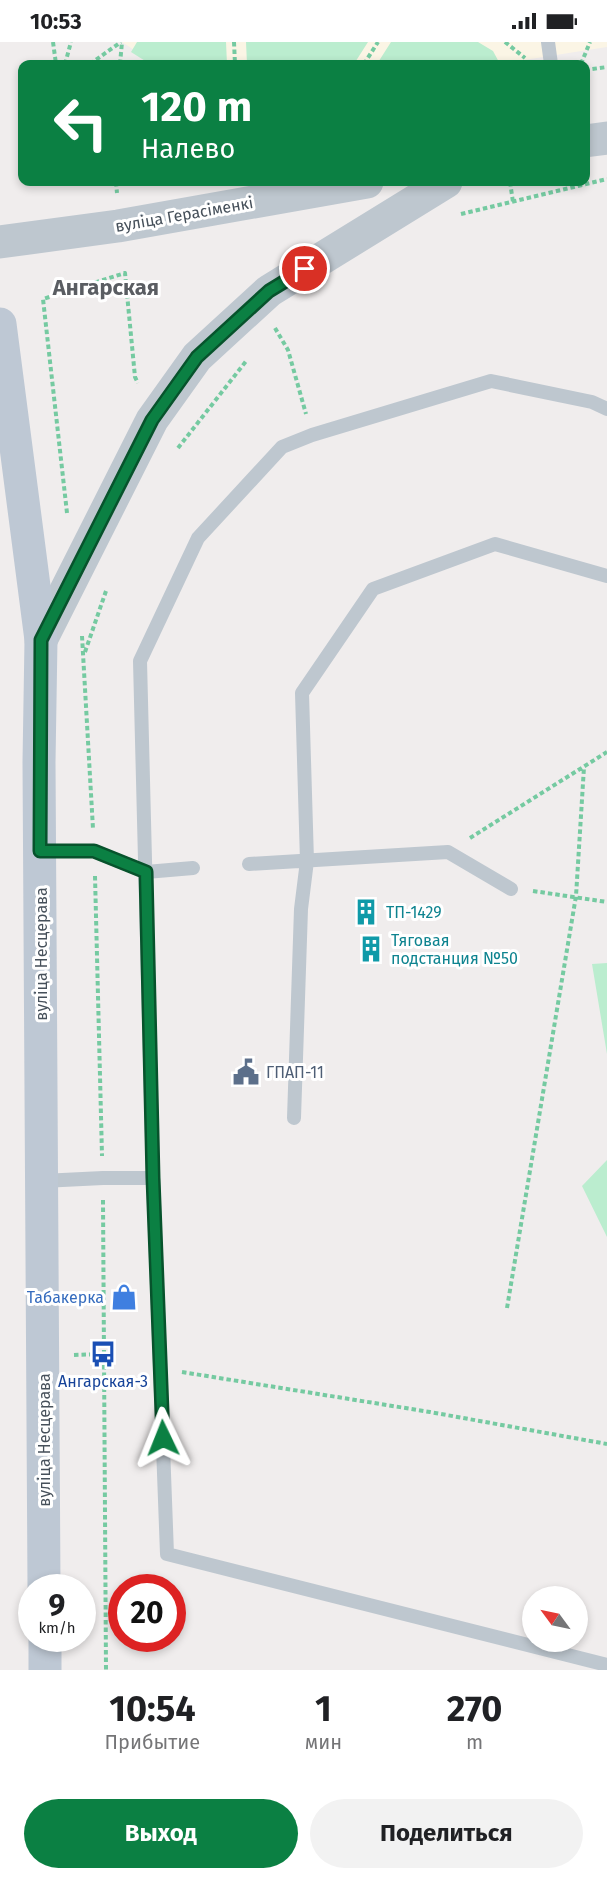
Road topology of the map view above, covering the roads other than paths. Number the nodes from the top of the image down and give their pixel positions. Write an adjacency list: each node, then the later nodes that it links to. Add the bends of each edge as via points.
1 (548, 42): 2 (lane)
2 (550, 60)
3 (607, 138): 4 (street)
4 (590, 140)
5 (344, 186): 7 (street, вуліца Герасіменкі, via 118,226)
6 (440, 186): 11 (street, via 269,291 197,357 152,420)
7 (0, 242)
8 (0, 324): 11 (main road, вуліца Несцерава)
9 (607, 409): 16 (lane, via 592,402 491,381 282,447 198,538 140,661)
10 (607, 576): 13 (lane, via 495,544 373,589 302,693)
11 (41, 640): 12 (main road, вуліца Несцерава)
12 (40, 851): 16 (lane, via 94,851); 20 (main road, вуліца Несцерава)
13 (307, 861): 14 (lane); 17 (lane, via 448,852); 18 (lane, via 301,909)
14 (249, 864)
15 (193, 868): 16 (lane)
16 (146, 872): 19 (lane)
17 (511, 889)
18 (294, 1118)
19 (153, 1178): 20 (lane); 23 (lane, via 167,1554)
20 (42, 1181): 21 (main road, вуліца Несцерава)
21 (44, 1574)
22 (45, 1652): 24 (main road)
23 (607, 1665)
24 (45, 1670)

